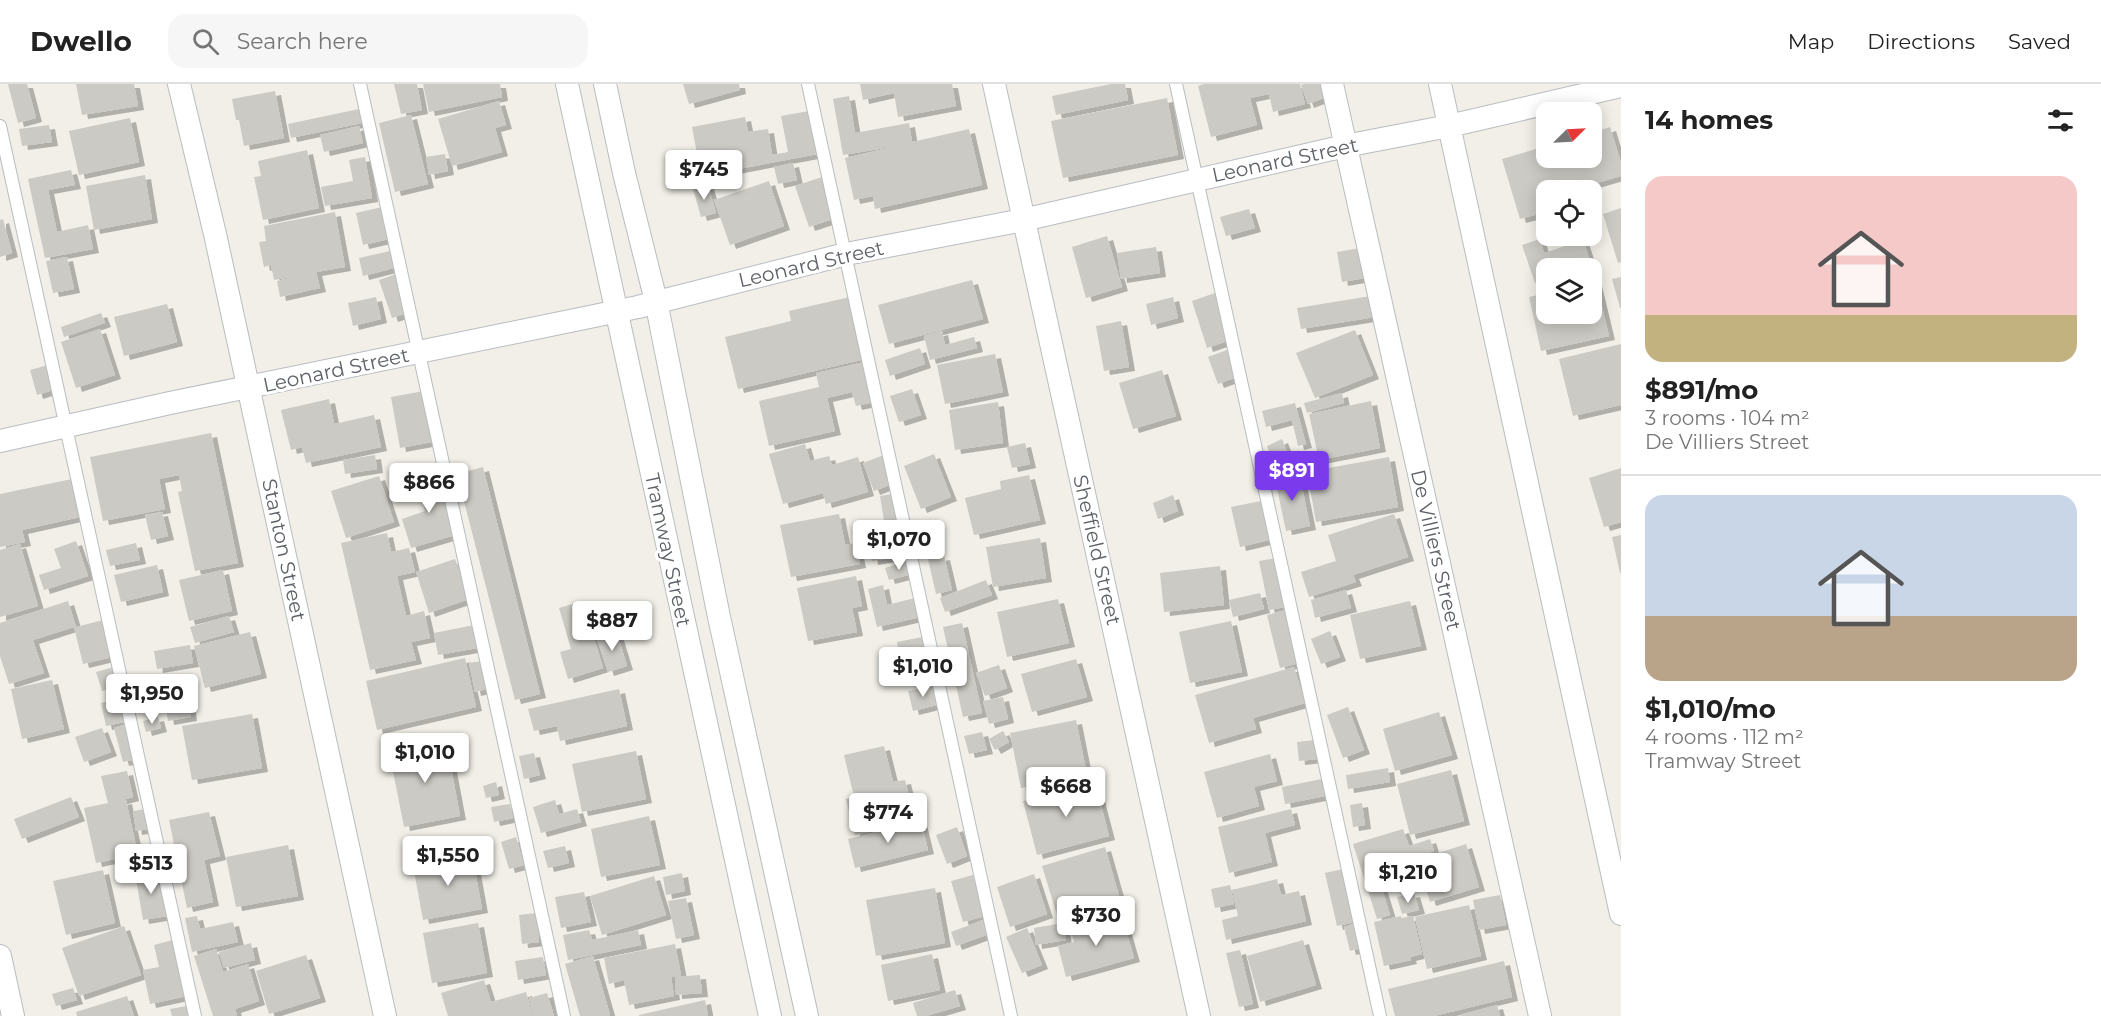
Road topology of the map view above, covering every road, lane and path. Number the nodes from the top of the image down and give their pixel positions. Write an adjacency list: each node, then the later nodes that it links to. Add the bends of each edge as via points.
1 (179, 84): 20 (street, Stanton Street)
2 (360, 84): 19 (lane)
3 (567, 84): 18 (street, Tramway Street)
4 (605, 84): 17 (street, Tramway Street)
5 (808, 84): 16 (lane)
6 (994, 84): 15 (street, Sheffield Street)
7 (1176, 84): 14 (lane)
8 (1332, 84): 13 (street, De Villiers Street)
9 (1440, 84): 12 (street)
10 (1621, 86): 12 (street, Leonard Street)
11 (0, 126): 21 (lane)
12 (1449, 126): 13 (street, Leonard Street); 25 (street)
13 (1345, 146): 14 (street, Leonard Street); 38 (street, De Villiers Street)
14 (1198, 179): 15 (street, Leonard Street); 37 (lane)
15 (1023, 220): 16 (street, Leonard Street); 36 (street, Sheffield Street)
16 (846, 254): 17 (street, Leonard Street); 35 (lane)
17 (656, 301): 18 (street, Leonard Street); 23 (street, Tramway Street)
18 (616, 311): 19 (street, Leonard Street); 24 (street, Tramway Street)
19 (419, 353): 20 (street, Leonard Street); 32 (lane)
20 (248, 388): 21 (street, Leonard Street); 31 (street, Stanton Street)
21 (66, 428): 22 (street, Leonard Street); 30 (lane)
22 (0, 441)
23 (719, 617): 24 (street); 26 (street, Tramway Street)
24 (684, 622): 27 (street, Tramway Street)
25 (1621, 914)
26 (788, 929): 27 (street); 34 (street, Tramway Street)
27 (754, 940): 33 (street, Tramway Street)
28 (0, 956): 29 (street)
29 (13, 1016)
30 (195, 1016)
31 (385, 1016)
32 (564, 1016)
33 (770, 1016)
34 (807, 1016)
35 (1011, 1016)
36 (1198, 1016)
37 (1380, 1016)
38 (1540, 1016)

